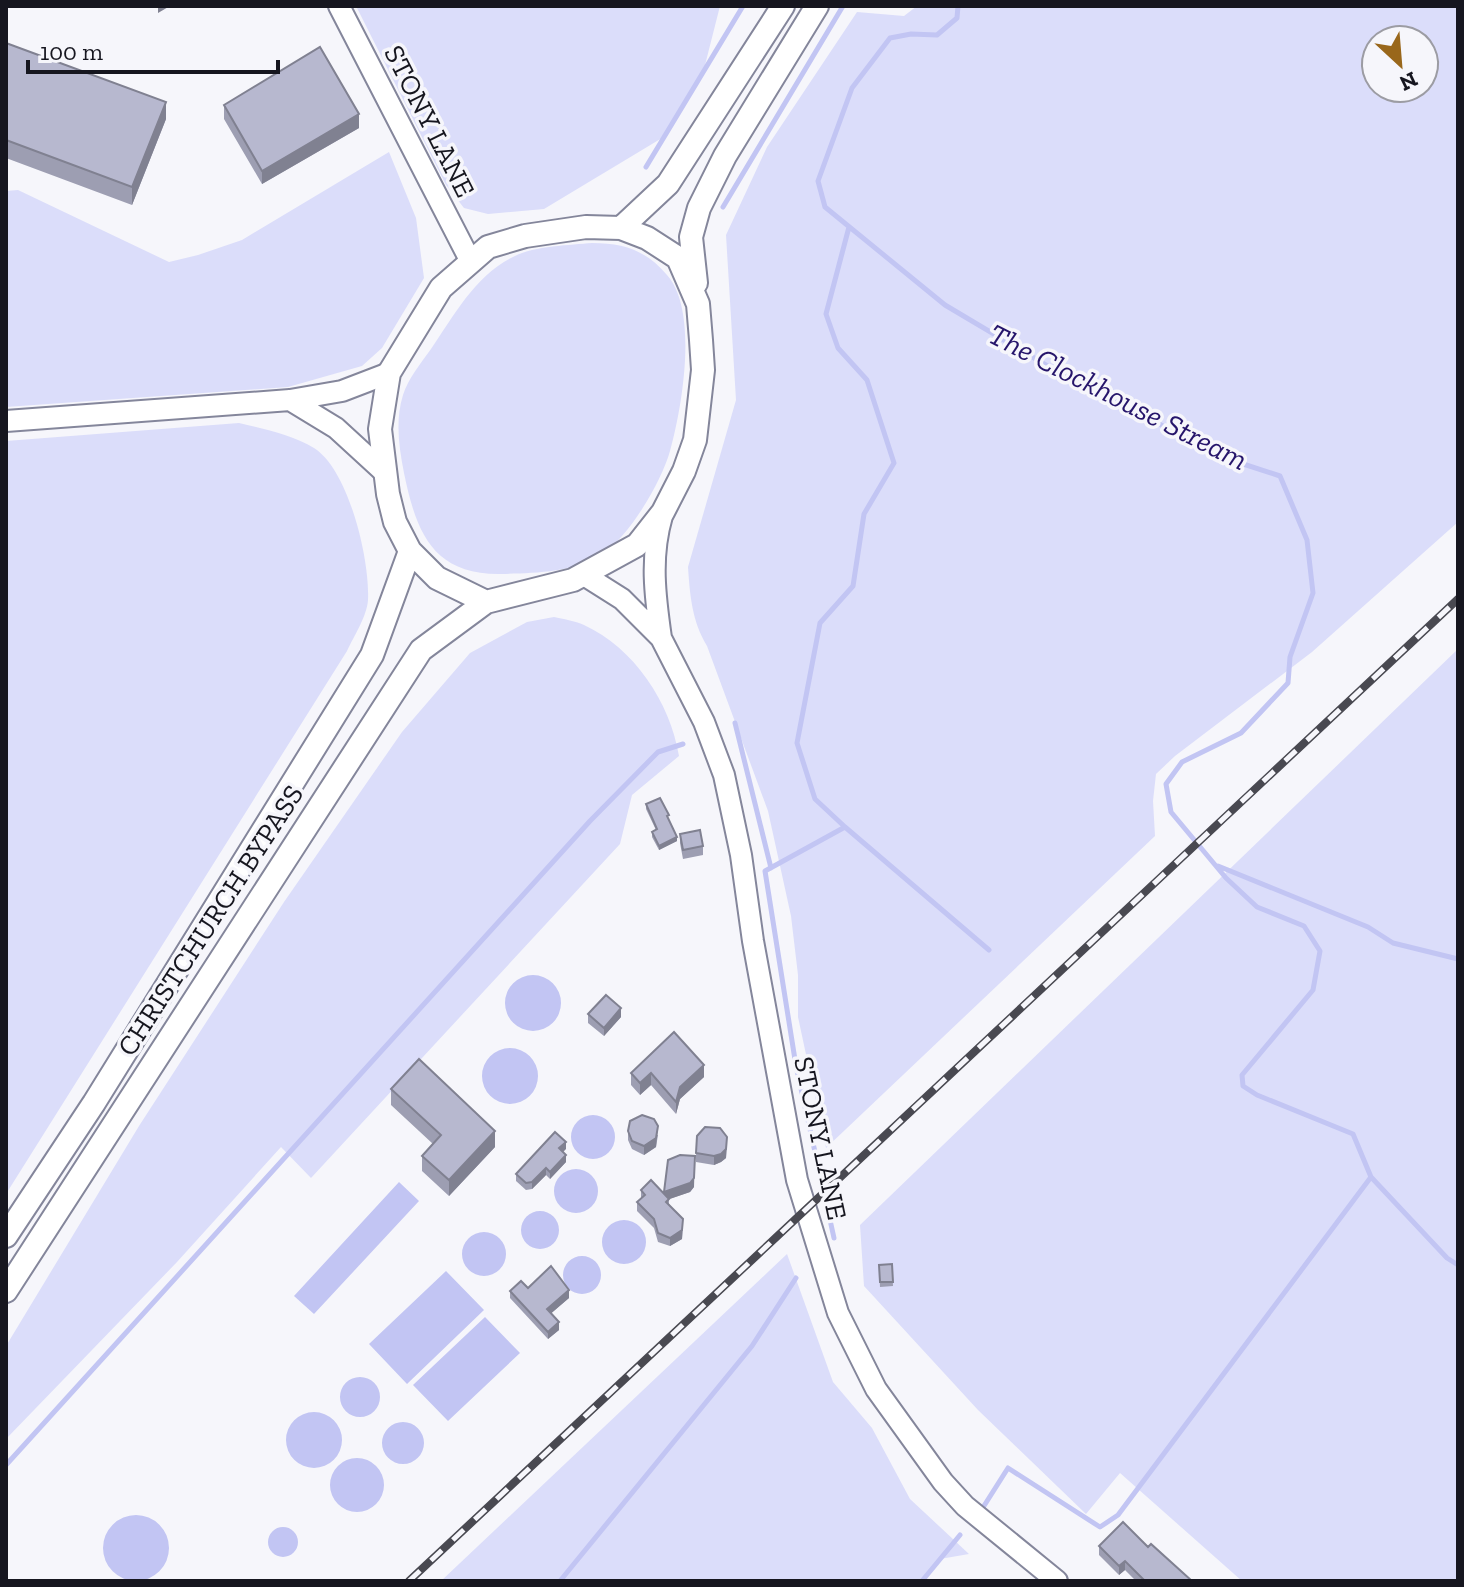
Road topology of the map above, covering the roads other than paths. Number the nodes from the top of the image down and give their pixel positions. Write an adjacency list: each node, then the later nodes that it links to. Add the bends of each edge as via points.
1 (339, 6): 5 (main road, STONY LANE)
2 (783, 6): 4 (main road, via 668,184)
3 (817, 6): 6 (main road, via 699,208 691,237)
4 (621, 228): 5 (main road, via 525,236 488,247); 6 (main road, via 678,258)
5 (471, 262): 7 (main road, via 441,288)
6 (698, 304): 11 (main road, via 703,370 695,440)
7 (389, 373): 8 (main road, via 342,391); 10 (main road, via 380,429)
8 (290, 400): 9 (main road); 10 (main road, via 336,428)
9 (6, 421)
10 (384, 472): 12 (main road, via 395,522)
11 (663, 512): 13 (main road, via 637,545); 15 (main road, STONY LANE, via 654,542)
12 (410, 551): 14 (main road, via 437,578); 16 (main road, CHRISTCHURCH BYPASS, via 372,655)
13 (584, 575): 14 (main road); 15 (main road, STONY LANE, via 622,599)
14 (486, 602): 17 (main road, CHRISTCHURCH BYPASS, via 421,650)
15 (661, 638): 18 (main road, STONY LANE, via 724,775 797,1180 838,1313 876,1389 943,1482)
16 (6, 1236)
17 (6, 1291)
18 (1057, 1581)

